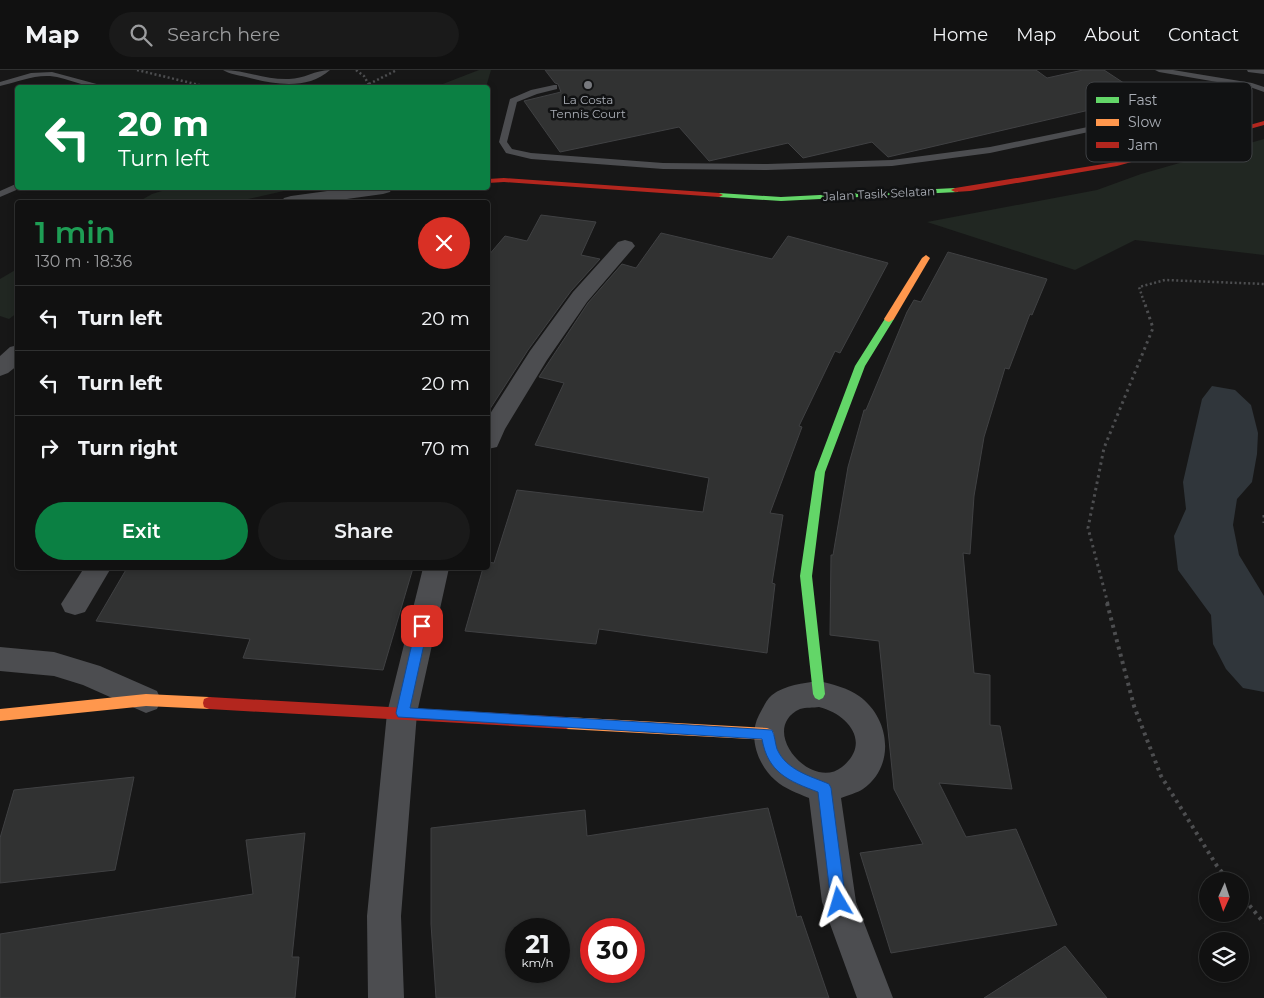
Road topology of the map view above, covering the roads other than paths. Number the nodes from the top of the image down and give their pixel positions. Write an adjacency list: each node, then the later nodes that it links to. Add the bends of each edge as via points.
1 (226, 70): 2 (lane, via 290,83 311,79)
2 (326, 70)
3 (1158, 70): 6 (lane)
4 (1251, 70): 5 (lane)
5 (1264, 72)
6 (1223, 80): 7 (lane)
7 (1235, 82)
8 (0, 84): 9 (lane, via 31,75 52,74)
9 (90, 85)
10 (1252, 85): 12 (lane)
11 (554, 87): 13 (lane, via 513,101 502,142 509,151 531,156 662,166 892,163 990,150)
12 (1264, 90)
13 (1086, 130)
14 (1124, 162): 15 (street, Jalan Tasik Selatan, via 970,189 781,199)
15 (490, 181)
16 (15, 187): 18 (lane)
17 (369, 190): 19 (street)
18 (0, 194)
19 (304, 200)
20 (625, 246): 22 (street, via 580,297)
21 (926, 258): 27 (street, via 860,366 820,472 806,576)
22 (490, 430)
23 (97, 570): 25 (street)
24 (436, 570): 29 (street)
25 (75, 604)
26 (0, 659): 28 (street, via 54,664)
27 (819, 694): 31 (street, via 799,696 783,704 772,717); 32 (street, via 837,698 853,708 865,722 872,739 870,755 863,770 848,781)
28 (146, 700): 29 (street); 30 (street)
29 (402, 713): 31 (street); 33 (street, via 384,916)
30 (0, 715)
31 (768, 734): 32 (street, via 770,750 780,765 794,776)
32 (824, 788): 34 (street, via 839,902)
33 (386, 998)
34 (875, 998)

